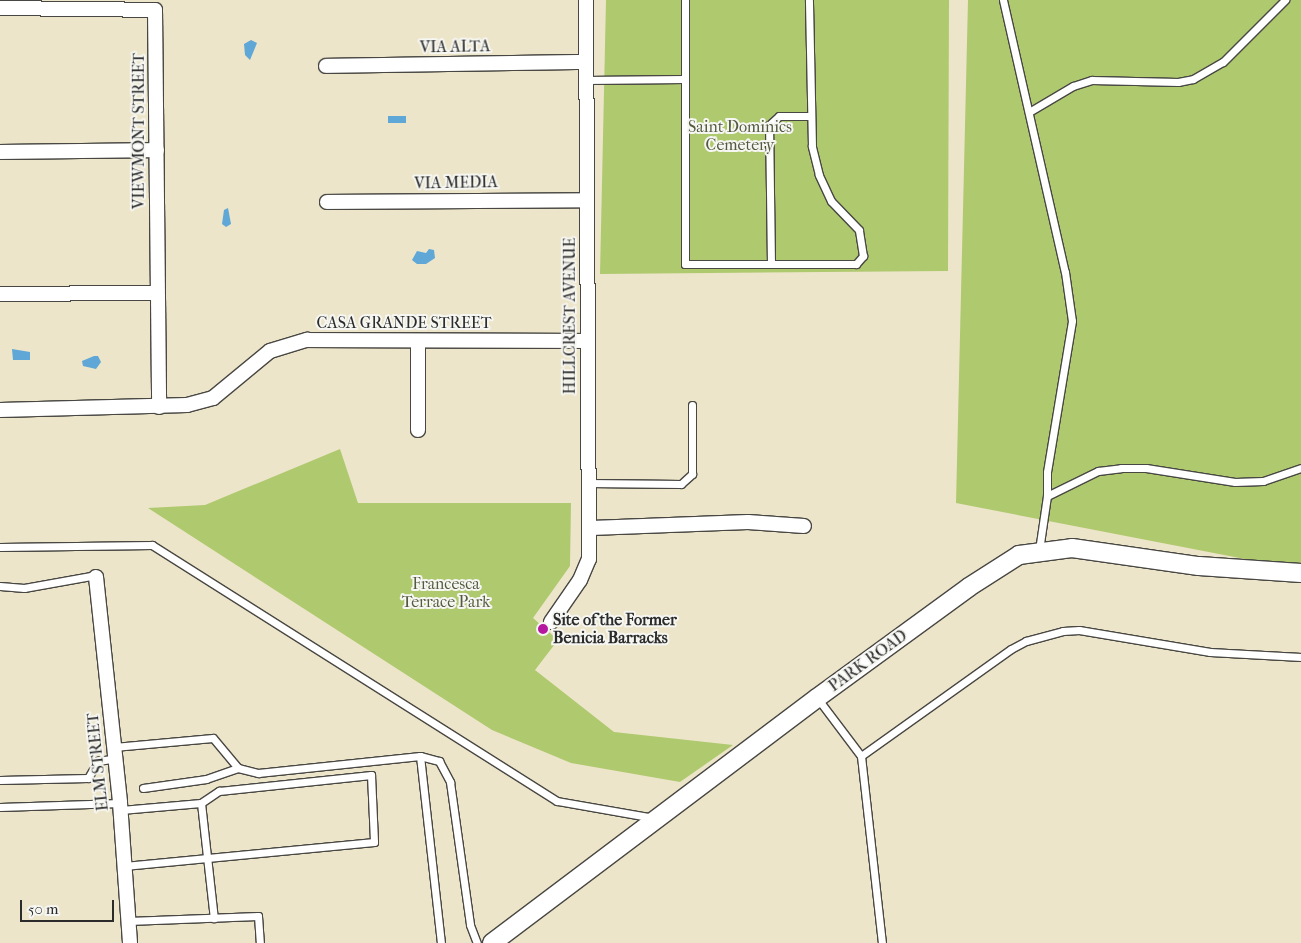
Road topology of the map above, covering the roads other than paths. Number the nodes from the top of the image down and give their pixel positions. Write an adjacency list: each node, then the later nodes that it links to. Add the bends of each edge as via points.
1 (586, 0): 7 (street, HILLCREST AVENUE)
2 (684, 0): 9 (lane)
3 (809, 0): 12 (lane)
4 (1003, 0): 11 (lane)
5 (1285, 0): 11 (lane, via 1223,62 1194,79 1178,82 1092,80 1073,86)
6 (0, 8): 13 (street, VIEWMONT STREET, via 155,10)
7 (586, 62): 8 (street, VIA ALTA); 10 (street, HILLCREST AVENUE)
8 (326, 66)
9 (684, 79): 10 (lane); 17 (lane, via 685,264)
10 (586, 80): 15 (street, HILLCREST AVENUE)
11 (1029, 112): 28 (lane, via 1065,272 1072,321 1049,456)
12 (810, 116): 17 (lane, via 779,116 769,125); 17 (lane, via 812,146 819,175 832,201 859,230 863,256 856,264)
13 (157, 150): 14 (street); 18 (street, VIEWMONT STREET)
14 (0, 152)
15 (586, 200): 16 (street, VIA MEDIA); 20 (street, HILLCREST AVENUE)
16 (327, 202)
17 (771, 264)
18 (157, 293): 19 (street); 23 (street, VIEWMONT STREET)
19 (0, 294)
20 (587, 341): 21 (street, CASA GRANDE STREET); 27 (street, HILLCREST AVENUE)
21 (418, 342): 23 (street, CASA GRANDE STREET, via 307,340 270,351 213,398); 25 (street)
22 (692, 405): 27 (lane, via 692,474 681,484)
23 (159, 407): 24 (street, CASA GRANDE STREET)
24 (0, 410)
25 (418, 430)
26 (1301, 468): 28 (lane, via 1263,481 1235,482 1146,468 1121,468 1098,471)
27 (588, 483): 30 (street, HILLCREST AVENUE)
28 (1047, 496): 32 (lane)
29 (804, 526): 30 (street, via 748,522)
30 (591, 528): 36 (street, HILLCREST AVENUE, via 589,559)
31 (0, 547): 48 (lane, via 152,545 557,801)
32 (1039, 550): 33 (street, PARK ROAD, via 1072,548 1199,566); 38 (street, PARK ROAD, via 1000,565)
33 (1301, 573)
34 (96, 577): 35 (lane, via 24,588); 39 (street, ELM STREET)
35 (0, 586)
36 (551, 622)
37 (1301, 657): 41 (lane, via 1188,650 1079,630 1043,635 1011,649)
38 (818, 698): 41 (lane); 48 (street, PARK ROAD)
39 (115, 753): 42 (lane, via 213,738); 43 (lane, via 98,761 88,778); 46 (street, ELM STREET)
40 (420, 756): 42 (lane, via 258,773); 55 (lane); 56 (lane, via 439,762 450,782 470,925)
41 (861, 756): 58 (lane)
42 (238, 768): 44 (lane, via 206,780)
43 (0, 780)
44 (142, 788)
45 (201, 803): 46 (lane); 49 (lane); 49 (lane, via 219,791 371,775 374,842)
46 (120, 806): 47 (lane); 50 (street, ELM STREET)
47 (0, 807)
48 (658, 819): 57 (street, PARK ROAD)
49 (208, 857): 50 (lane); 51 (lane)
50 (124, 866): 52 (street, ELM STREET)
51 (214, 918): 52 (lane); 54 (lane, via 258,916)
52 (128, 920): 53 (street, ELM STREET)
53 (130, 943)
54 (260, 943)
55 (441, 943)
56 (477, 943)
57 (492, 943)
58 (882, 943)

